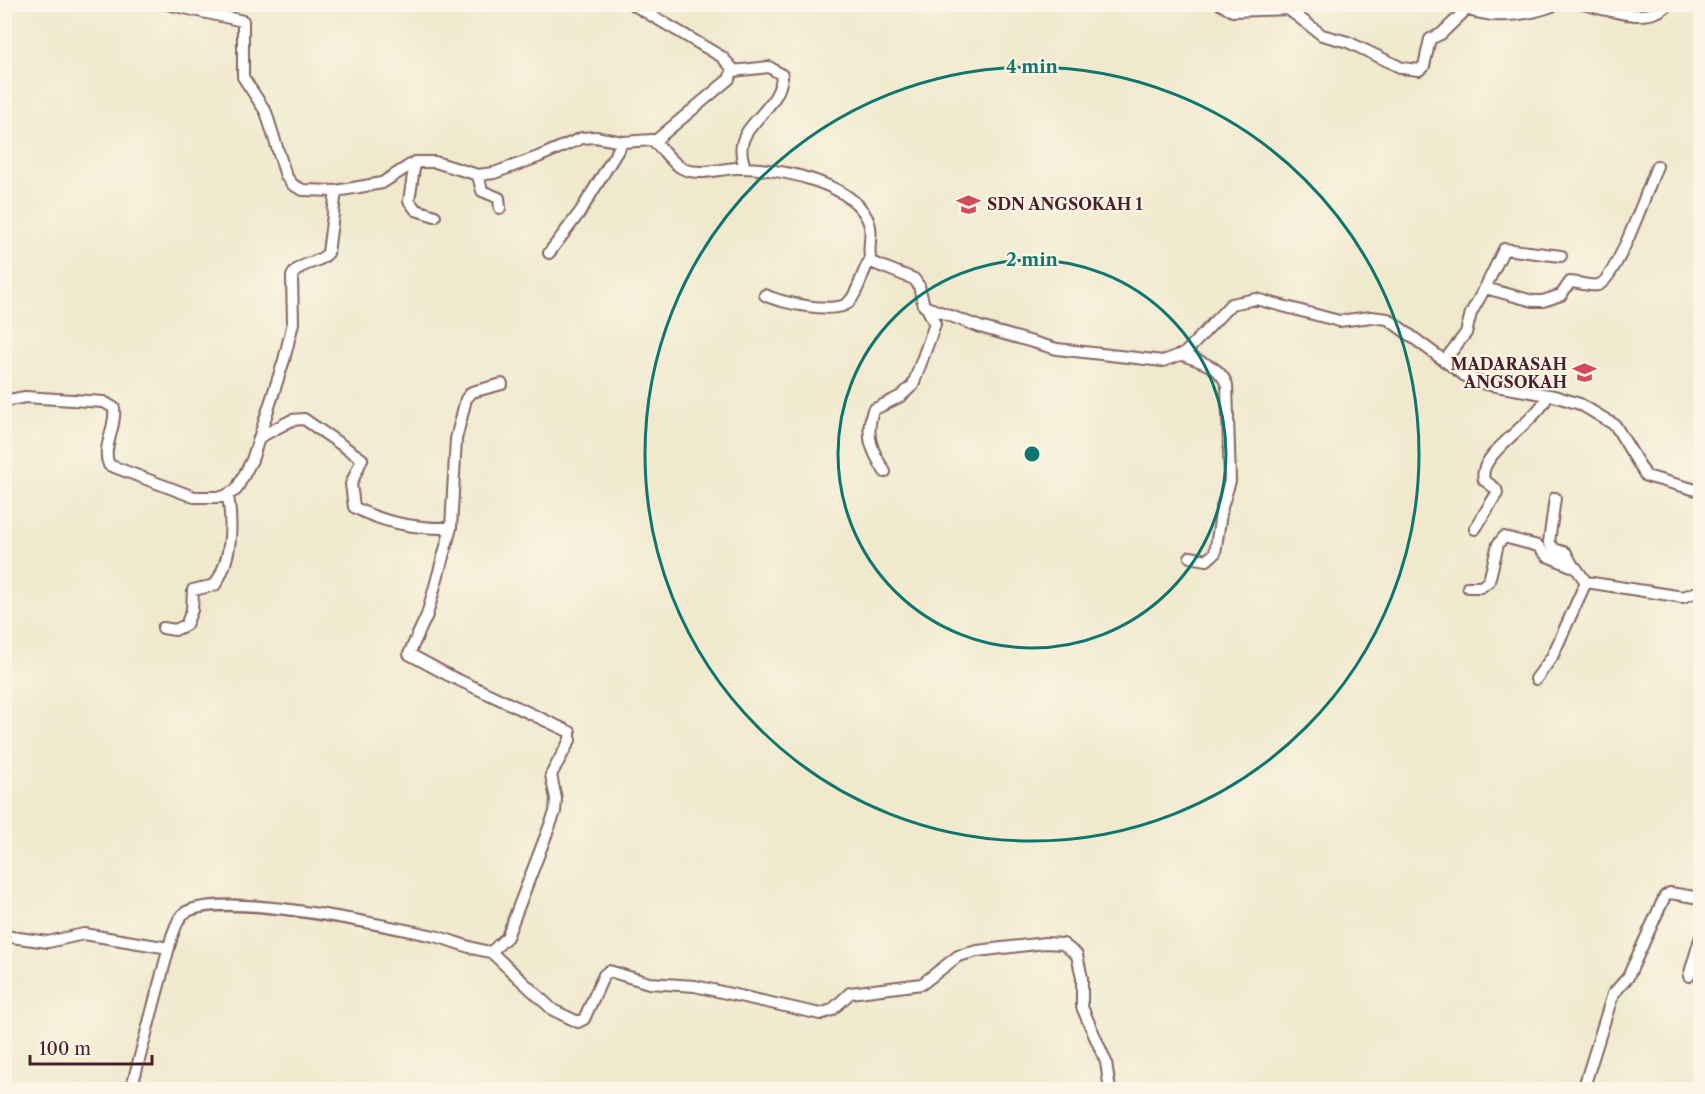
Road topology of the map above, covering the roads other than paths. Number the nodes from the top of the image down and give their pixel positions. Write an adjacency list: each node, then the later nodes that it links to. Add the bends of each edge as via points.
1 (167, 4): 16 (street, via 243,21 243,77 266,112 286,176 303,190)
2 (632, 4): 9 (street, via 722,57)
3 (1220, 4): 8 (street, via 1233,11 1288,9 1322,35 1348,42 1402,68 1419,70 1424,66 1430,39 1442,34)
4 (1455, 4): 8 (street)
5 (1557, 4): 8 (street, via 1515,16)
6 (1582, 4): 7 (street, via 1645,14 1660,11)
7 (1668, 4)
8 (1466, 10)
9 (733, 71): 10 (street, via 719,88); 14 (street, via 769,67 782,75 777,93 742,141)
10 (655, 141): 11 (street); 14 (street, via 685,170)
11 (623, 142): 15 (street, via 582,138 538,157); 19 (street, via 580,212)
12 (415, 162): 15 (street, via 435,162); 16 (street, via 388,181); 18 (street, via 409,201 416,210)
13 (1657, 166): 22 (street, via 1617,264 1599,285 1570,282 1558,296 1533,301)
14 (745, 168): 21 (street, via 817,180 858,202 871,227)
15 (478, 175): 17 (street, via 482,191 499,198)
16 (336, 191): 30 (street, via 328,253 303,265 292,276 293,323)
17 (500, 208)
18 (435, 216)
19 (549, 253)
20 (1561, 256): 22 (street, via 1504,249)
21 (870, 260): 23 (street, via 854,297 843,307 833,309); 24 (street, via 914,279)
22 (1485, 288): 26 (street, via 1471,313 1466,333)
23 (765, 295)
24 (927, 308): 25 (street, via 1057,349 1149,360 1170,360); 31 (street, via 935,324 917,379 901,396 873,410 870,420 870,446)
25 (1183, 355): 26 (street, via 1222,311 1252,298 1339,321 1388,319); 37 (street, via 1214,368 1225,378 1231,460 1215,553 1207,560)
26 (1444, 361): 28 (street, via 1460,374 1485,384)
27 (502, 384): 35 (street, via 472,392 466,399 456,440)
28 (1548, 395): 32 (street, via 1580,404 1611,422 1646,476); 36 (street, via 1541,410 1509,437 1484,469 1484,480 1497,493)
29 (4, 401): 33 (street, via 25,397 104,402 114,408 116,417 107,453 109,465 186,495)
30 (260, 437): 33 (street, via 245,475); 35 (street, via 304,418 362,459 351,484 354,507 410,525)
31 (885, 472)
32 (1701, 491)
33 (228, 496): 42 (street, via 226,566 215,585 193,590 192,610 183,628)
34 (1555, 498): 38 (street, via 1549,542 1554,549 1566,553)
35 (451, 528): 48 (street, via 427,615 409,654 566,728 571,736 551,775 555,812 507,938)
36 (1475, 529)
37 (1190, 557)
38 (1573, 566): 39 (street); 40 (street, via 1547,556 1538,546 1504,537 1498,544 1488,581)
39 (1586, 582): 41 (street, via 1683,597); 43 (street, via 1552,657)
40 (1468, 587)
41 (1701, 591)
42 (163, 628)
43 (1536, 679)
44 (1701, 898): 52 (street, via 1670,893 1665,896 1628,977 1613,994)
45 (4, 936): 47 (street, via 48,942 84,934)
46 (1701, 939): 49 (street)
47 (169, 948): 48 (street, via 182,915 196,908 216,906 308,911 436,936); 50 (street)
48 (491, 952): 51 (street, via 553,1010 578,1022 584,1019 609,971 650,983 695,986 820,1014 832,1010 850,993 925,983 962,955 1006,946 1063,944 1077,955 1082,1007 1106,1062)
49 (1689, 976)
50 (131, 1089)
51 (1110, 1089)
52 (1583, 1089)

